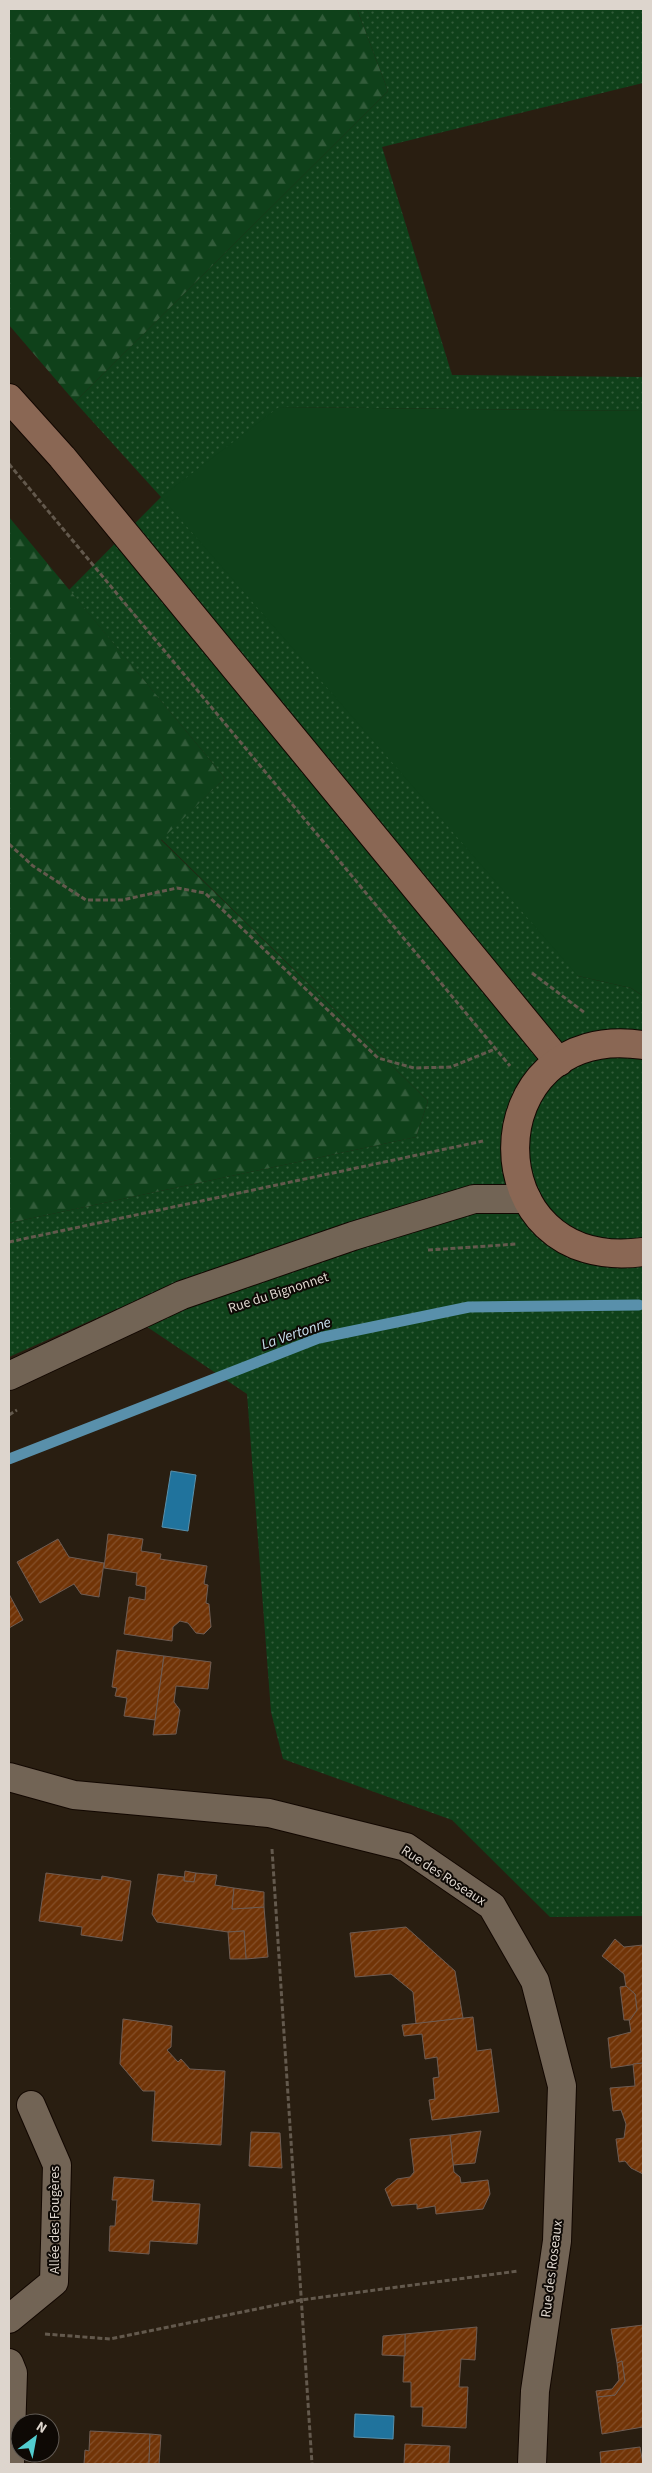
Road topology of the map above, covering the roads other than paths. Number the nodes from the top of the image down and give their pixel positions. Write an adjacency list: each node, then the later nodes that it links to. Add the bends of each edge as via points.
1 (9, 398): 3 (main road, via 62,457)
2 (643, 1045): 3 (main road, via 623,1042 589,1046)
3 (559, 1062): 4 (main road, via 532,1090 518,1119 514,1157 518,1179)
4 (527, 1199): 5 (main road, via 544,1223 567,1241 593,1252 620,1255); 6 (street, Rue du Bignonnet, via 474,1199 353,1236 182,1295)
5 (643, 1252)
6 (9, 1376)
7 (9, 1777): 12 (street, Rue des Roseaux, via 74,1794 269,1813 406,1847 492,1906 534,1981 562,2086 557,2241 535,2391)
8 (31, 2105): 9 (street, Allée des Fougères, via 57,2166 54,2282)
9 (9, 2318)
10 (9, 2363): 11 (street, via 13,2373)
11 (10, 2464)
12 (532, 2464)

